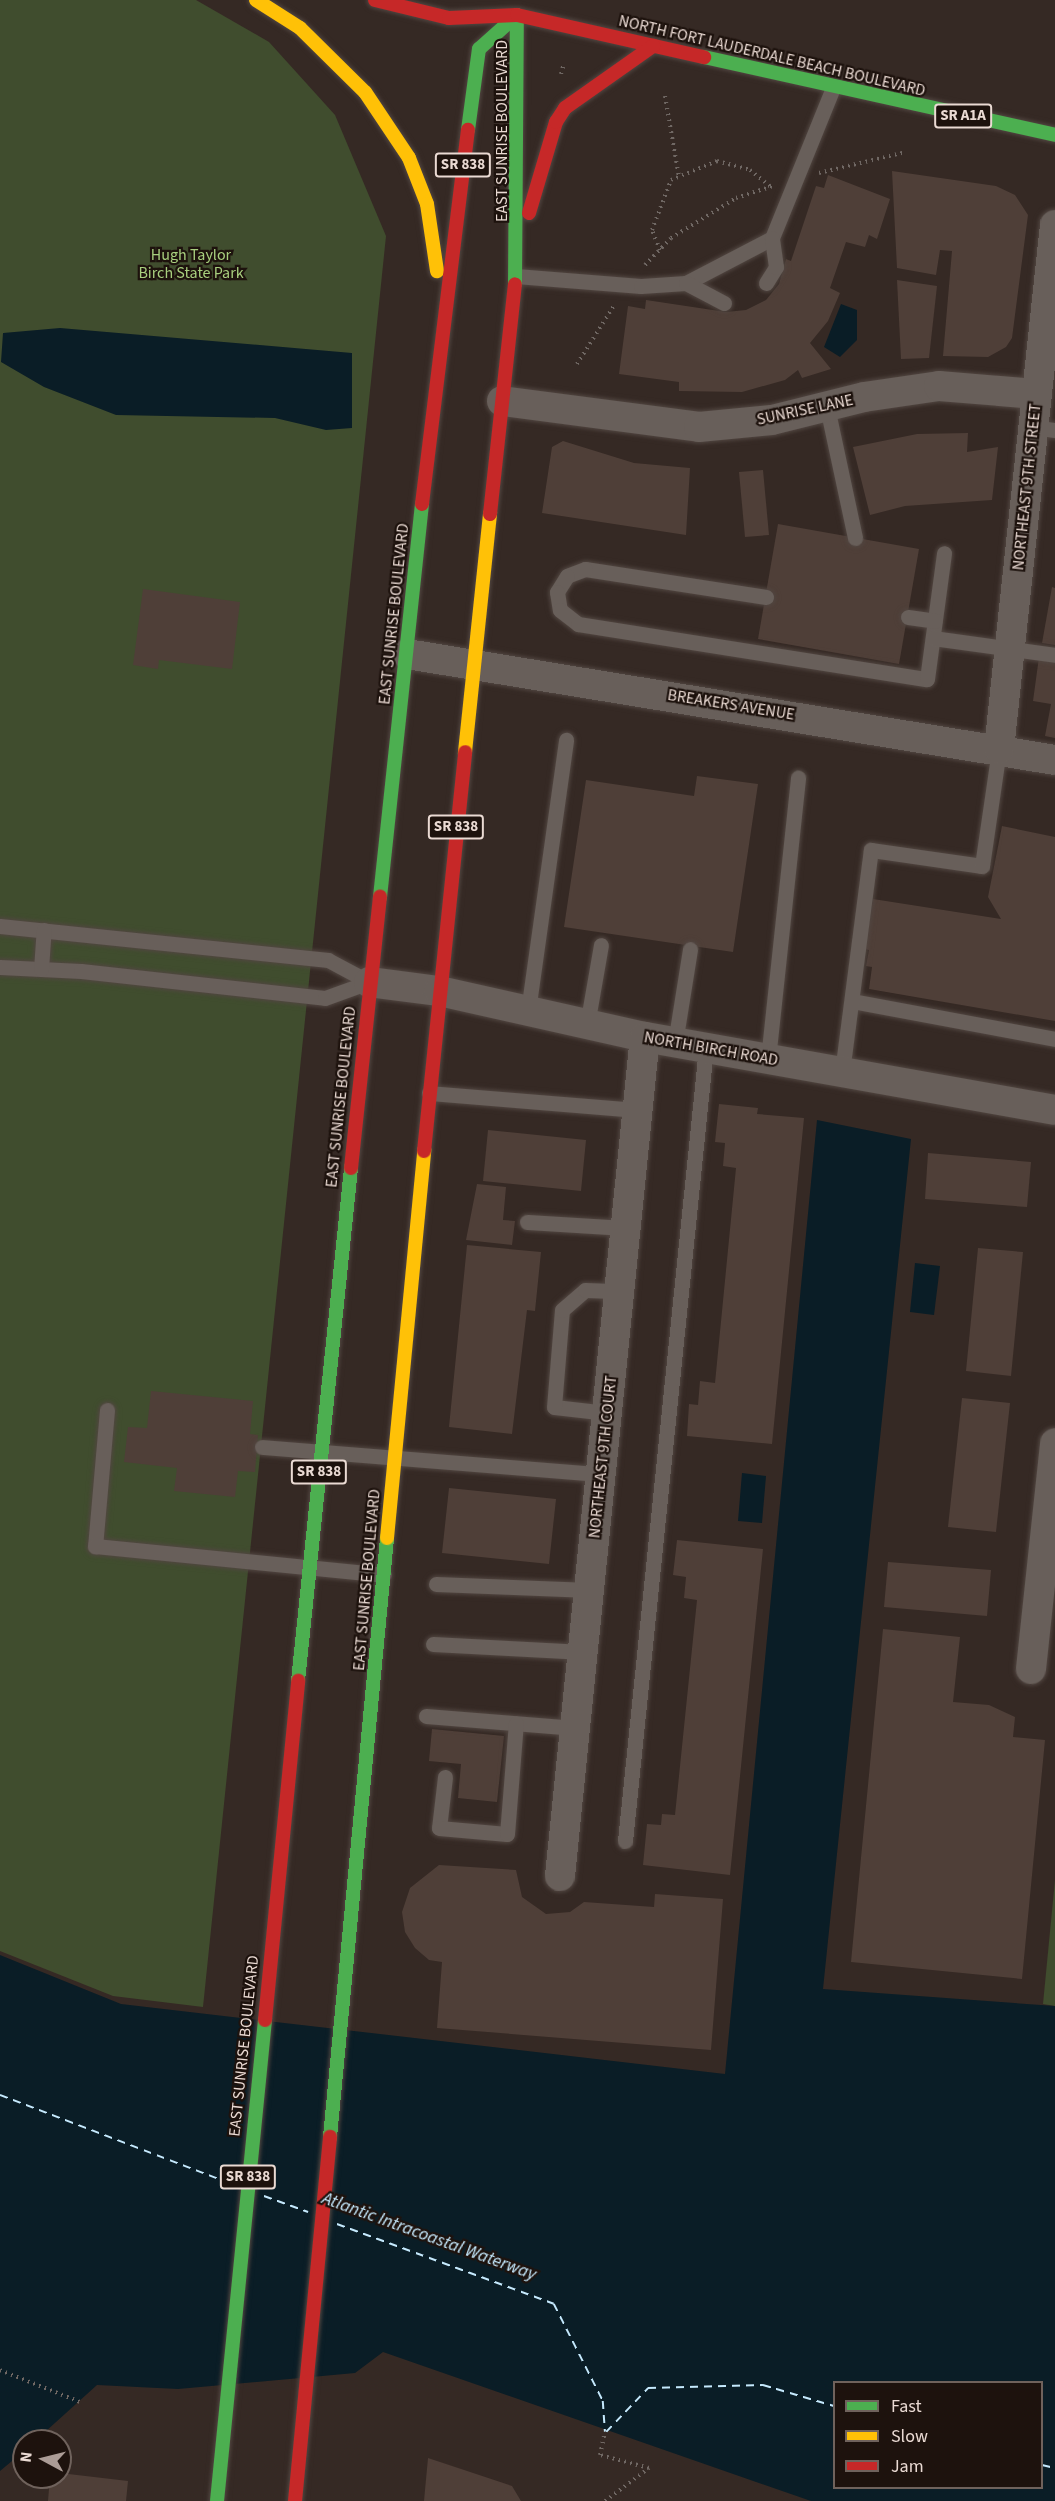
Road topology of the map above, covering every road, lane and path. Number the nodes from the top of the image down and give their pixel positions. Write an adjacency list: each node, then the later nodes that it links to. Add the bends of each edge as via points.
1 (256, 0): 25 (main road, via 300,28 364,92 409,158 432,234)
2 (375, 0): 4 (main road, NORTH FORT LAUDERDALE BEACH BOULEVARD / SR A1A, via 449,18)
3 (491, 0): 4 (main road, NORTH FORT LAUDERDALE BEACH BOULEVARD / SR A1A)
4 (517, 15): 5 (main road, NORTH FORT LAUDERDALE BEACH BOULEVARD / SR A1A); 17 (main road, EAST SUNRISE BOULEVARD / SR 838); 25 (main road, EAST SUNRISE BOULEVARD / SR 838, via 479,49)
5 (653, 46): 8 (main road, NORTH FORT LAUDERDALE BEACH BOULEVARD / SR A1A); 17 (main road, via 581,93 556,122)
6 (564, 63): 7 (path, via 563,75)
7 (550, 73)
8 (833, 88): 10 (main road, NORTH FORT LAUDERDALE BEACH BOULEVARD / SR A1A); 12 (lane)
9 (665, 96): 13 (path)
10 (1055, 135)
11 (906, 152): 12 (path)
12 (799, 176): 14 (path); 16 (lane)
13 (679, 177): 14 (path, via 717,161 750,170); 18 (path, via 671,180 652,230)
14 (770, 186): 18 (path, via 736,198)
15 (1055, 225): 23 (street, NORTHEAST 9TH STREET)
16 (772, 238): 20 (lane, via 776,267); 21 (lane)
17 (518, 249): 19 (main road, EAST SUNRISE BOULEVARD / SR 838)
18 (660, 250): 22 (path)
19 (516, 276): 22 (lane); 28 (main road, EAST SUNRISE BOULEVARD / SR 838)
20 (766, 282)
21 (686, 283): 22 (lane); 24 (lane)
22 (627, 285): 26 (path)
23 (1051, 290): 27 (street, NORTHEAST 9TH STREET)
24 (724, 303)
25 (440, 333): 38 (main road, EAST SUNRISE BOULEVARD / SR 838)
26 (577, 364)
27 (1036, 394): 29 (street, SUNRISE LANE, via 939,386); 30 (street, NORTHEAST 9TH STREET)
28 (502, 401): 29 (street, SUNRISE LANE, via 699,427 772,420); 40 (main road, EAST SUNRISE BOULEVARD / SR 838)
29 (827, 407): 31 (lane)
30 (1044, 428): 37 (street, NORTHEAST 9TH STREET)
31 (855, 538)
32 (944, 553): 35 (lane)
33 (766, 597): 36 (lane, via 585,569 567,576 557,592 560,610 578,624 927,679)
34 (908, 617): 35 (lane)
35 (935, 621): 36 (lane)
36 (933, 638): 37 (lane)
37 (1010, 648): 39 (lane); 42 (street, NORTHEAST 9TH STREET)
38 (407, 654): 40 (street, BREAKERS AVENUE); 51 (main road, EAST SUNRISE BOULEVARD / SR 838)
39 (1055, 655)
40 (474, 663): 42 (street, BREAKERS AVENUE); 52 (main road, EAST SUNRISE BOULEVARD / SR 838)
41 (566, 740): 54 (lane)
42 (999, 749): 43 (street, BREAKERS AVENUE); 53 (lane, via 982,866 870,850)
43 (1055, 760)
44 (798, 778): 60 (lane)
45 (0, 926): 46 (lane)
46 (44, 930): 50 (lane); 51 (lane, via 328,960)
47 (601, 945): 55 (lane)
48 (690, 949): 58 (lane)
49 (0, 967): 50 (lane)
50 (41, 969): 51 (lane, via 325,998)
51 (369, 982): 52 (street, NORTH BIRCH ROAD); 72 (main road, EAST SUNRISE BOULEVARD / SR 838)
52 (439, 991): 54 (street, NORTH BIRCH ROAD); 62 (main road, EAST SUNRISE BOULEVARD / SR 838)
53 (852, 1001): 57 (lane); 61 (lane)
54 (528, 1011): 55 (street, NORTH BIRCH ROAD)
55 (587, 1024): 56 (street, NORTH BIRCH ROAD)
56 (645, 1037): 58 (street, NORTH BIRCH ROAD); 63 (street, NORTHEAST 9TH COURT)
57 (1055, 1039)
58 (675, 1043): 59 (street, NORTH BIRCH ROAD)
59 (706, 1048): 60 (street, NORTH BIRCH ROAD); 86 (lane)
60 (768, 1059): 61 (street, NORTH BIRCH ROAD)
61 (842, 1072): 64 (street, NORTH BIRCH ROAD)
62 (429, 1093): 63 (lane); 73 (main road, EAST SUNRISE BOULEVARD / SR 838)
63 (638, 1110): 66 (street, NORTHEAST 9TH COURT)
64 (1055, 1110)
65 (527, 1222): 66 (lane)
66 (626, 1228): 67 (street, NORTHEAST 9TH COURT)
67 (620, 1291): 69 (street, NORTHEAST 9TH COURT); 69 (lane, via 585,1290 562,1310 554,1407)
68 (107, 1410): 75 (lane, via 95,1546)
69 (608, 1413): 74 (street, NORTHEAST 9TH COURT)
70 (1055, 1443): 81 (street)
71 (262, 1447): 72 (lane)
72 (321, 1452): 73 (lane); 75 (main road, EAST SUNRISE BOULEVARD / SR 838)
73 (395, 1459): 74 (lane); 76 (main road, EAST SUNRISE BOULEVARD / SR 838)
74 (601, 1474): 78 (street, NORTHEAST 9TH COURT)
75 (309, 1568): 76 (lane); 91 (main road, EAST SUNRISE BOULEVARD / SR 838)
76 (384, 1575): 92 (main road, EAST SUNRISE BOULEVARD / SR 838)
77 (436, 1584): 78 (lane)
78 (590, 1590): 80 (street, NORTHEAST 9TH COURT)
79 (433, 1644): 80 (lane)
80 (584, 1652): 84 (street, NORTHEAST 9TH COURT)
81 (1031, 1669)
82 (426, 1716): 83 (lane)
83 (516, 1723): 84 (lane); 85 (lane, via 507,1834 439,1828)
84 (576, 1728): 87 (street, NORTHEAST 9TH COURT)
85 (445, 1777)
86 (624, 1841)
87 (560, 1876)
88 (0, 2370): 89 (path)
89 (80, 2402)
90 (605, 2432): 93 (path, via 600,2455 649,2468)
91 (217, 2501)
92 (295, 2501)
93 (605, 2501)

